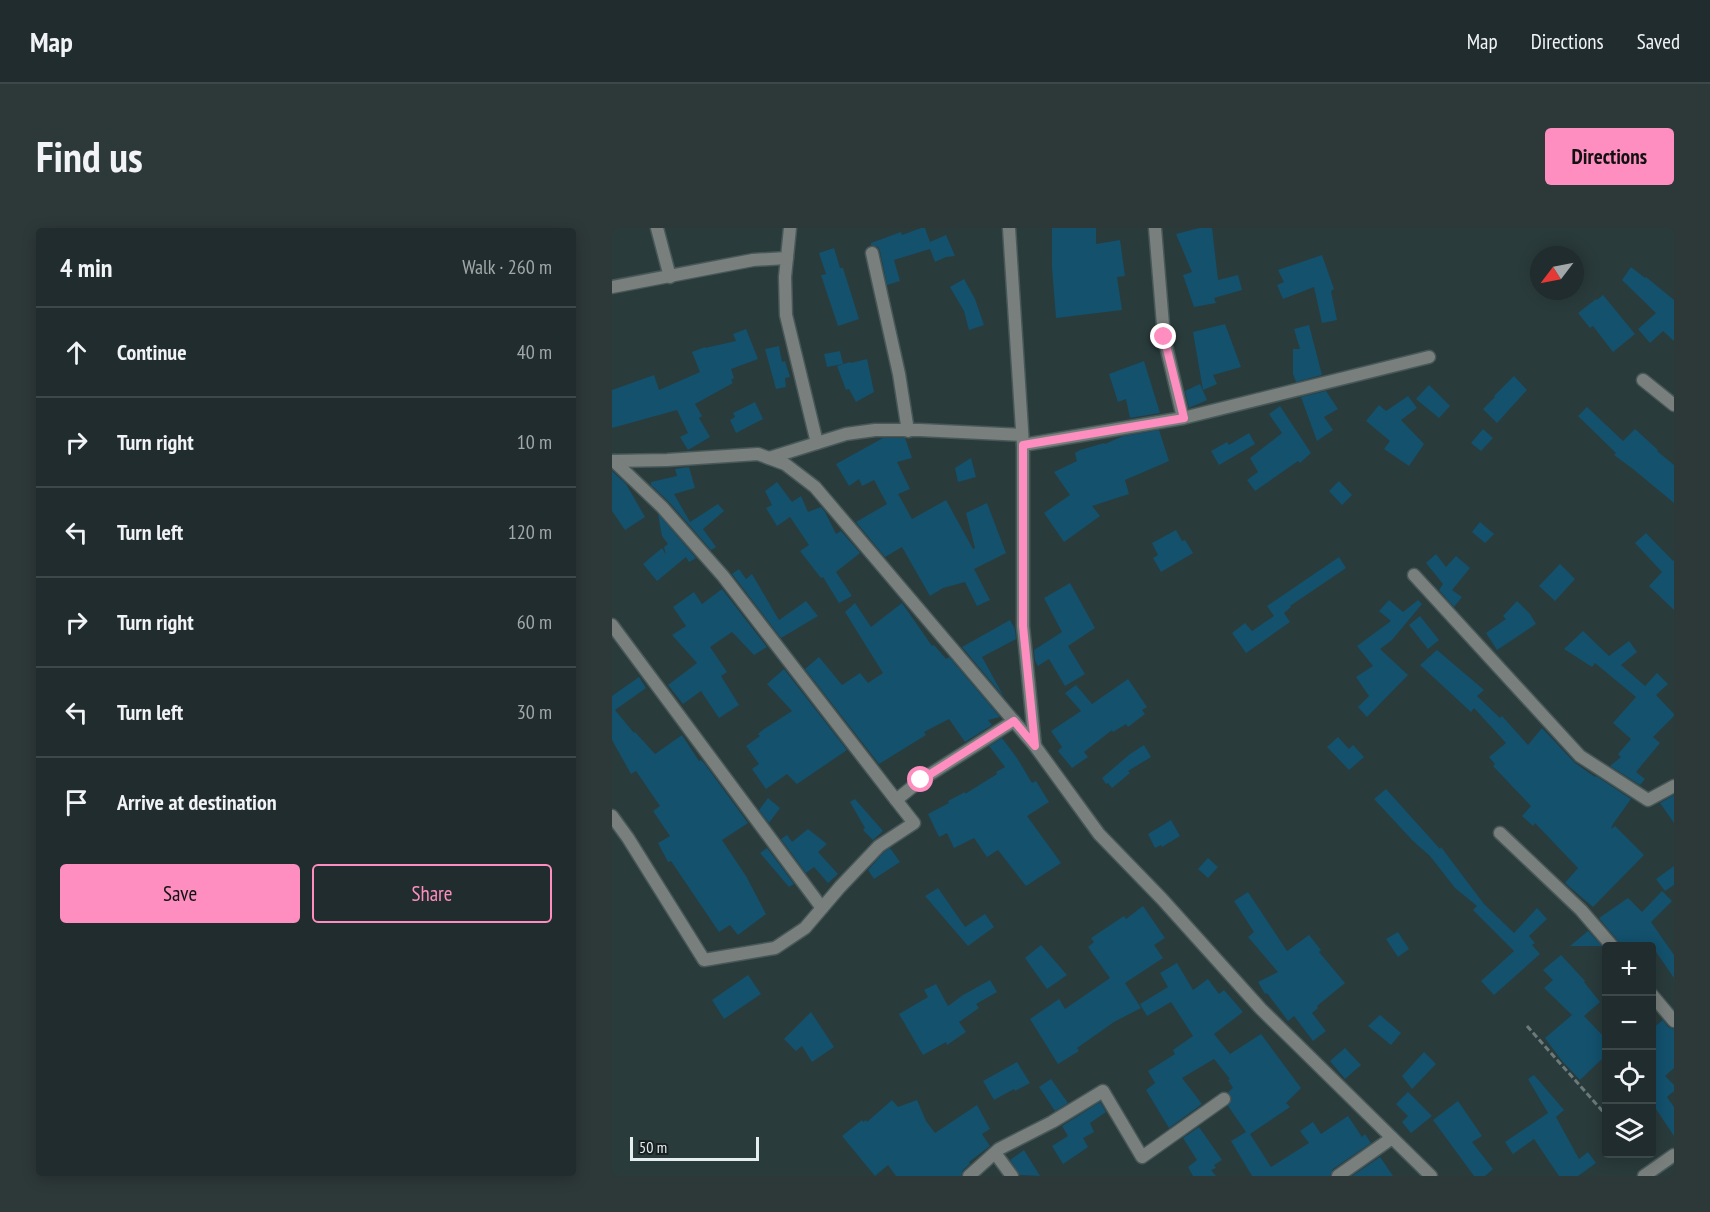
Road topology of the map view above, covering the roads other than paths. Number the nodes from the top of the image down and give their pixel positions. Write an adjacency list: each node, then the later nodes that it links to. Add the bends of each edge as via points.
1 (657, 228): 7 (street)
2 (790, 228): 6 (street)
3 (1009, 228): 14 (street)
4 (1155, 228): 12 (street, via 1164,337)
5 (872, 253): 13 (street)
6 (787, 258): 7 (street, via 753,260); 15 (street, via 786,315)
7 (670, 277): 8 (street)
8 (612, 287)
9 (1429, 357): 12 (street)
10 (1643, 380): 11 (street)
11 (1674, 405)
12 (1184, 418): 14 (street)
13 (908, 430): 14 (street); 15 (street, via 846,434)
14 (1022, 440): 21 (street, via 1023,626)
15 (817, 443): 16 (street)
16 (769, 458): 17 (street, via 758,453); 20 (street, via 785,464 815,487)
17 (613, 461): 23 (street, via 662,507 723,576)
18 (1414, 575): 22 (street, via 1580,756 1648,800)
19 (612, 625): 26 (street)
20 (1014, 721): 21 (street); 23 (street)
21 (1035, 746): 31 (street, via 1099,834 1261,1009)
22 (1674, 786)
23 (896, 800): 26 (street, via 915,823 879,846)
24 (612, 816): 26 (street, via 704,960 775,948 805,928)
25 (1500, 833): 27 (street, via 1581,909)
26 (822, 908)
27 (1609, 942)
28 (1653, 996): 29 (street)
29 (1674, 1021)
30 (1224, 1099): 32 (street, via 1142,1157 1104,1091)
31 (1392, 1138): 36 (street); 37 (street)
32 (994, 1153): 34 (street); 35 (street)
33 (1674, 1155): 38 (street)
34 (969, 1176)
35 (1012, 1176)
36 (1338, 1176)
37 (1431, 1176)
38 (1644, 1176)

